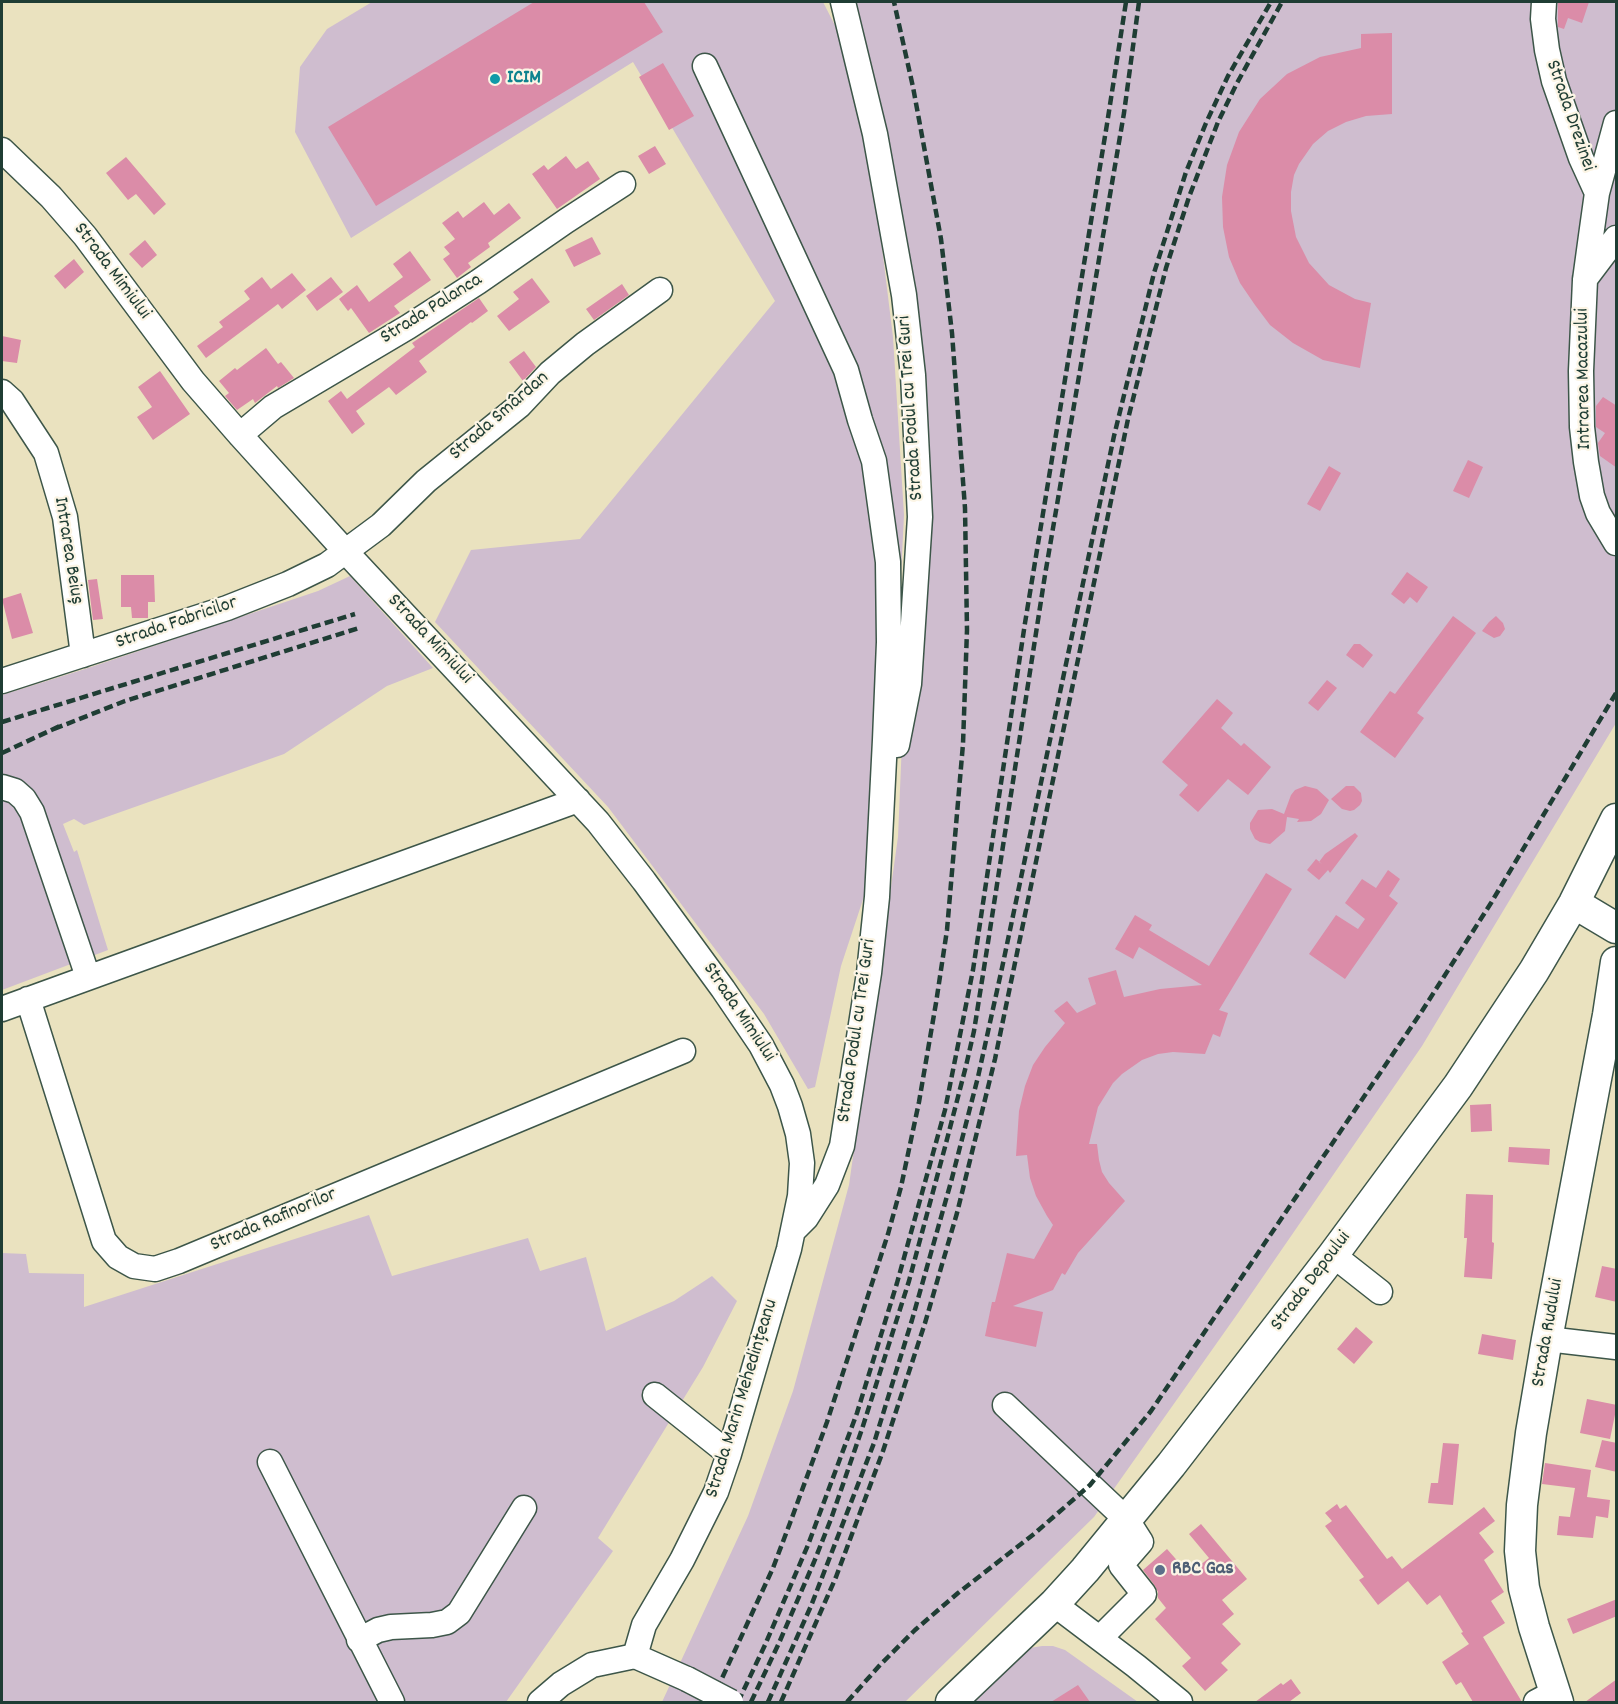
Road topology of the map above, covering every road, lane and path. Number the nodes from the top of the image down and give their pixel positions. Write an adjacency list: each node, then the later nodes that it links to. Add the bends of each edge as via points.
1 (843, 2): 19 (street, Strada Podul cu Trei Guri, via 875,134 904,295 913,375 920,517 909,684)
2 (1545, 2): 7 (street, Strada Drezinei, via 1543,19 1554,81)
3 (705, 66): 19 (street, Strada Podul cu Trei Guri, via 846,370 874,461 889,581)
4 (1617, 123): 7 (street, Intrarea Macazului)
5 (2, 150): 12 (street, Strada Mimiului, via 85,236 193,381)
6 (623, 184): 12 (street, Strada Palanca, via 424,317 273,406)
7 (1597, 193): 9 (street, Intrarea Macazului)
8 (1617, 238): 9 (street)
9 (1585, 280): 13 (street, Intrarea Macazului, via 1581,371 1586,462 1598,513)
10 (660, 290): 14 (street, Strada Smârdan, via 550,373 519,406)
11 (2, 392): 15 (street, Intrarea Beiuș, via 46,453 65,517)
12 (240, 435): 14 (street, Strada Mimiului)
13 (1617, 543)
14 (346, 552): 15 (street, Strada Fabricilor, via 298,579 227,608); 18 (street, Strada Mimiului)
15 (83, 655): 16 (street, Strada Fabricilor)
16 (2, 681)
17 (2, 787): 24 (street, via 15,791 32,812)
18 (578, 800): 24 (street); 29 (street, Strada Mimiului, via 644,880 761,1045 790,1106)
19 (881, 817): 30 (street, Strada Podul cu Trei Guri, via 869,973 842,1146 827,1185)
20 (1617, 819): 21 (main road, Strada Depoului)
21 (1574, 903): 22 (main road); 31 (main road, Strada Depoului, via 1458,1086)
22 (1617, 928)
23 (1617, 962): 28 (main road, Strada Rudului)
24 (88, 977): 25 (street)
25 (28, 999): 26 (street); 27 (street, Strada Rafinorilor, via 104,1241 126,1262 155,1269)
26 (2, 1009)
27 (683, 1052)
28 (1608, 1059): 33 (main road, Strada Rudului)
29 (802, 1163): 30 (street, Strada Marin Mehedințeanu)
30 (793, 1231): 37 (street, Strada Marin Mehedințeanu)
31 (1333, 1255): 32 (street); 40 (main road, Strada Depoului)
32 (1380, 1292)
33 (1547, 1339): 34 (street); 45 (main road, Strada Rudului, via 1524,1480 1520,1551 1524,1588)
34 (1617, 1347)
35 (655, 1395): 37 (street)
36 (1005, 1405): 40 (street)
37 (729, 1454): 44 (street, Strada Marin Mehedințeanu, via 700,1528 644,1625)
38 (270, 1462): 43 (street)
39 (524, 1508): 43 (street, via 459,1613 447,1622 391,1626)
40 (1127, 1520): 41 (main road, Strada Depoului); 42 (street, via 1141,1542 1120,1565 1144,1594)
41 (1054, 1604): 42 (street); 49 (main road, Strada Depoului)
42 (1100, 1638): 50 (street)
43 (359, 1640): 46 (street)
44 (635, 1656): 47 (street, via 592,1665); 48 (street, bridge)
45 (1550, 1699)
46 (392, 1702)
47 (540, 1702)
48 (731, 1702)
49 (951, 1702)
50 (1180, 1702)

